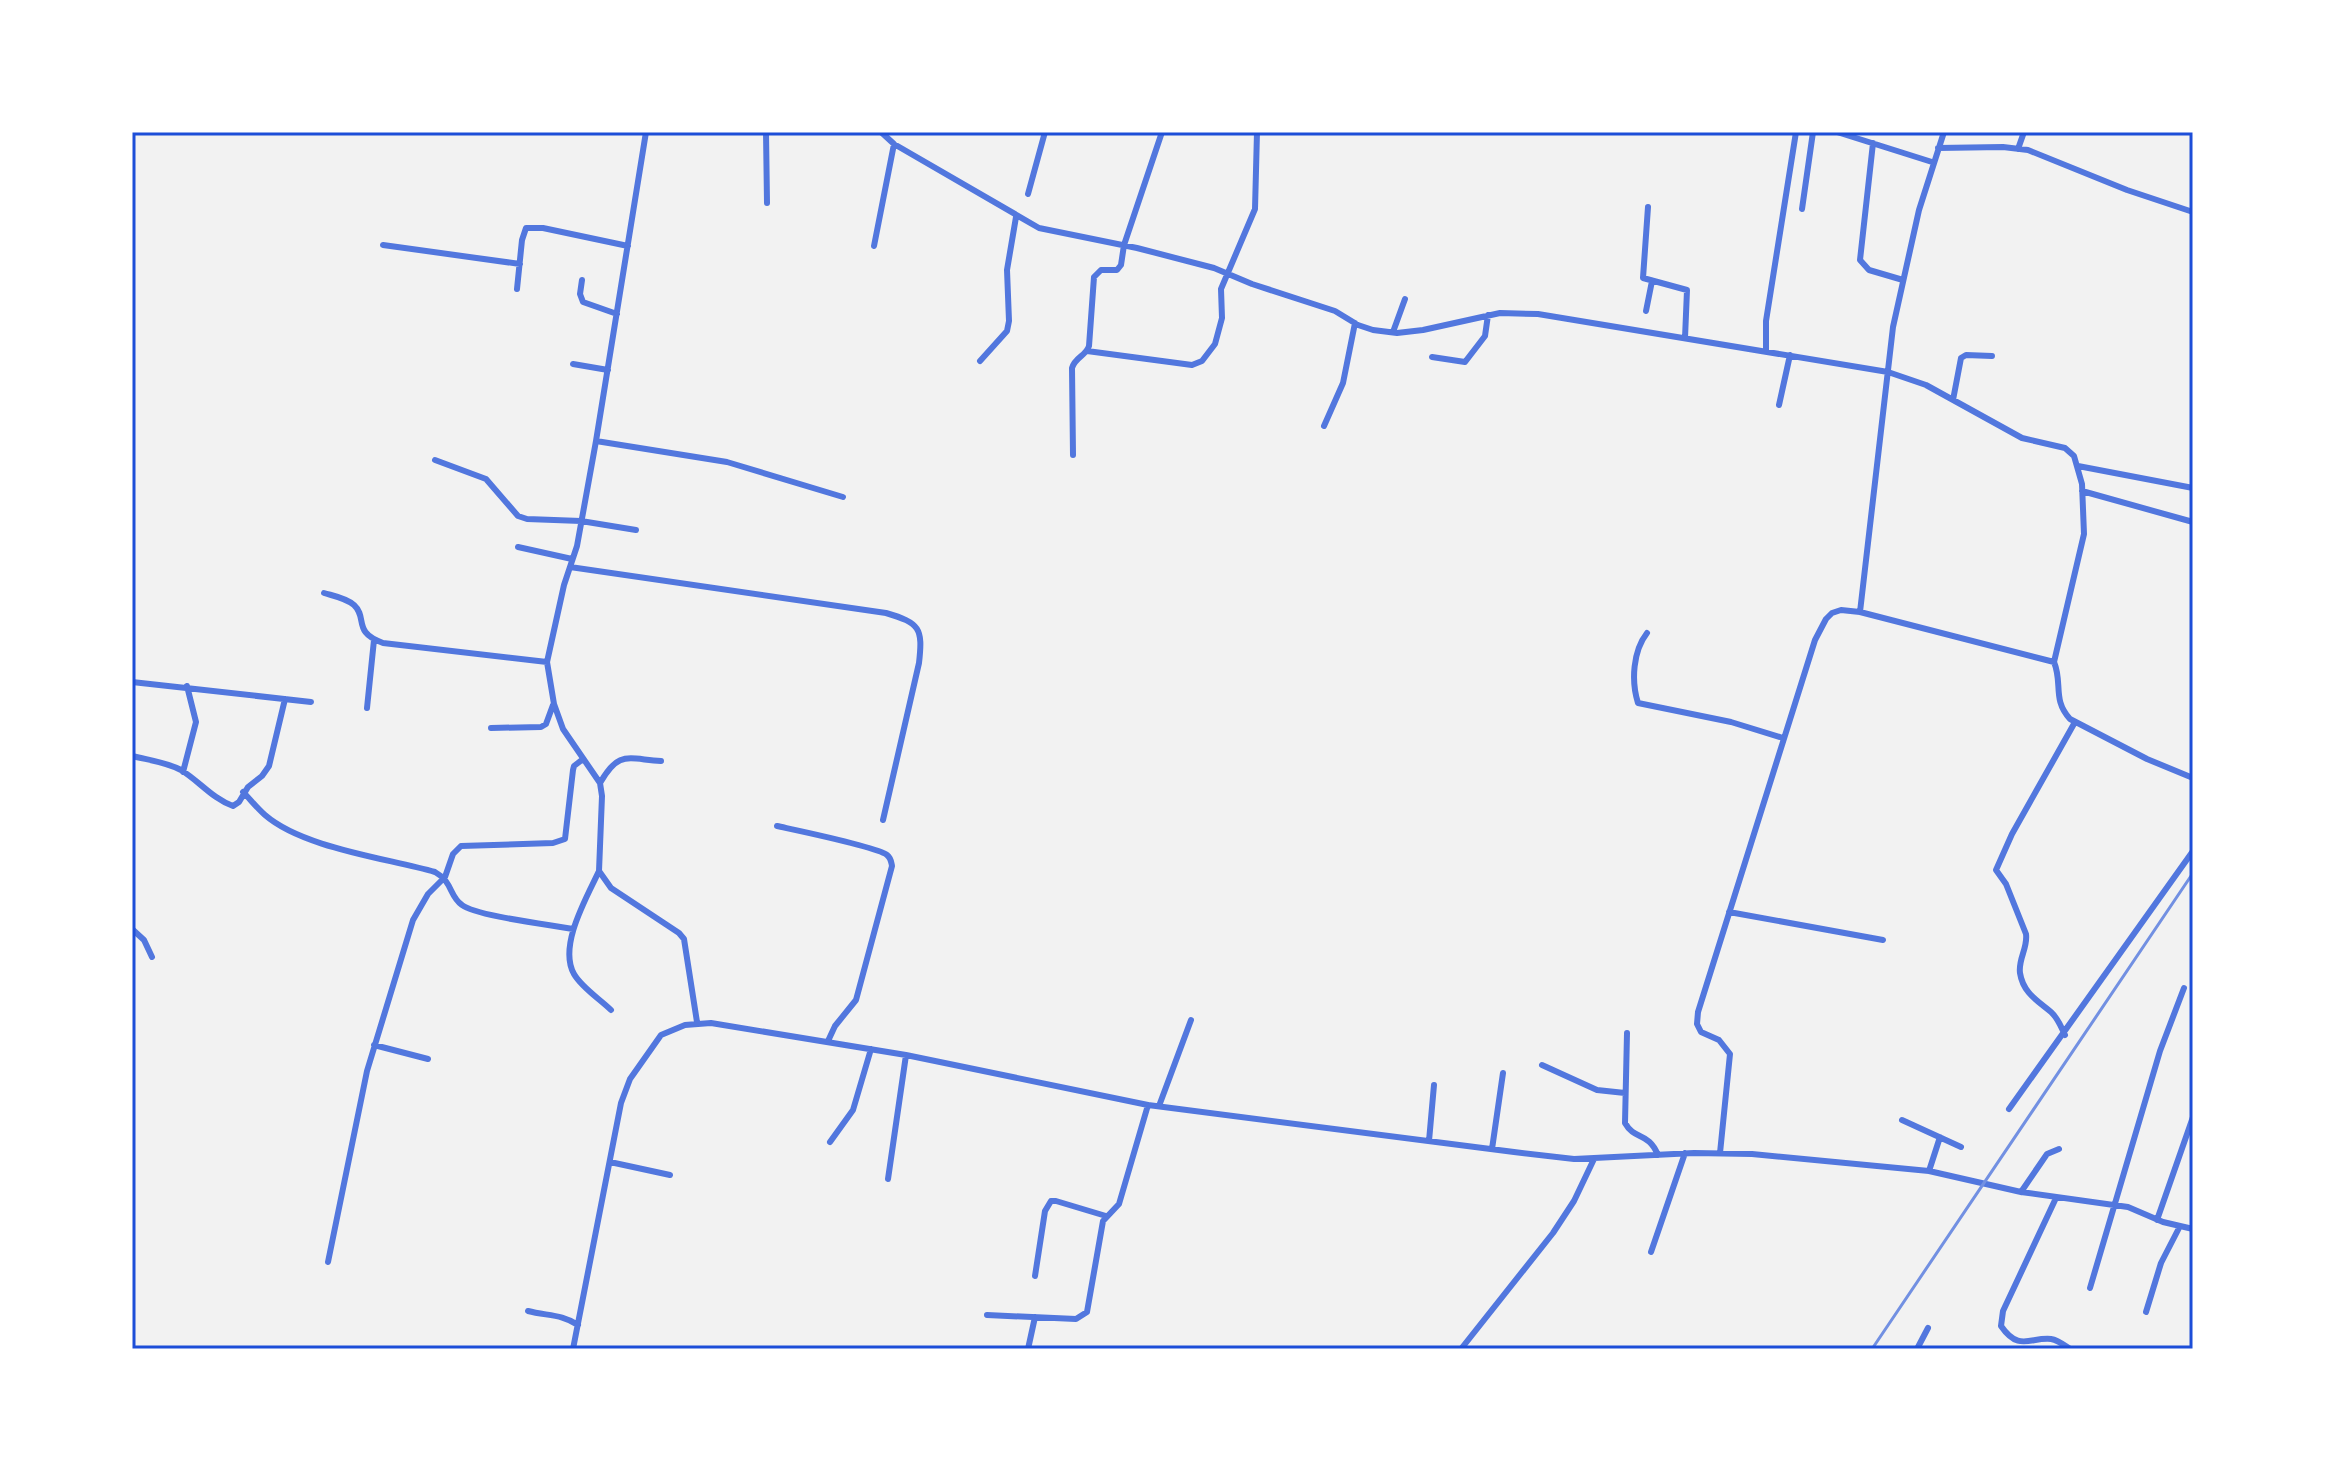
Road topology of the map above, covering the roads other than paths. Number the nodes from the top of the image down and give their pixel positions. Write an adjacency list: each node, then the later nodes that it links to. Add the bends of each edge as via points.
1 (646, 132): 27 (street)
2 (766, 132): 20 (street)
3 (881, 132): 15 (street)
4 (1045, 132): 19 (street)
5 (1162, 132): 26 (street)
6 (1257, 132): 30 (street, via 1255,209)
7 (1395, 132): 8 (street)
8 (1407, 132)
9 (1796, 132): 43 (street, via 1766,321)
10 (1813, 132): 22 (street)
11 (1837, 132): 14 (street)
12 (1944, 132): 16 (street)
13 (2024, 132): 17 (street)
14 (1873, 143): 18 (street); 32 (street, via 1860,260 1869,270)
15 (894, 144): 24 (street); 28 (street)
16 (1938, 148): 17 (street); 18 (street)
17 (2018, 149): 23 (street)
18 (1932, 162): 32 (street)
19 (1028, 194)
20 (767, 203)
21 (1648, 207): 33 (street, via 1642,273)
22 (1802, 209)
23 (2193, 212)
24 (1016, 217): 26 (street, via 1051,232); 47 (street, via 1007,270 1007,331)
25 (383, 245): 29 (street)
26 (1124, 245): 30 (street); 42 (street, via 1120,268 1101,270 1094,277)
27 (628, 246): 29 (street, via 526,228); 37 (street)
28 (874, 246)
29 (520, 264): 34 (street)
30 (1227, 273): 39 (street); 42 (street, via 1215,344 1202,361 1182,364)
31 (582, 280): 37 (street, via 583,302)
32 (1903, 280): 50 (street)
33 (1652, 281): 36 (street); 41 (street, via 1687,290)
34 (517, 289)
35 (1405, 299): 40 (street)
36 (1646, 311)
37 (617, 314): 49 (street)
38 (1488, 315): 40 (street); 41 (street, via 1538,314); 46 (street, via 1485,336 1465,362)
39 (1355, 323): 40 (street); 53 (street, via 1343,383)
40 (1393, 332)
41 (1685, 338): 43 (street)
42 (1087, 351): 55 (street, via 1072,368)
43 (1766, 351): 44 (street)
44 (1790, 355): 50 (street); 52 (street)
45 (1992, 356): 51 (street, via 1961,358)
46 (1432, 357)
47 (980, 361)
48 (573, 364): 49 (street)
49 (608, 370): 54 (street)
50 (1888, 372): 51 (street); 67 (street)
51 (1953, 400): 57 (street, via 2022,438 2065,448)
52 (1779, 405)
53 (1324, 426)
54 (596, 441): 60 (street, via 727,462); 61 (street)
55 (1073, 455)
56 (435, 460): 61 (street, via 486,479 518,516)
57 (2078, 466): 58 (street); 59 (street)
58 (2193, 488)
59 (2082, 491): 62 (street); 71 (street, via 2084,534)
60 (843, 497)
61 (581, 521): 63 (street); 65 (street)
62 (2193, 522)
63 (636, 530)
64 (518, 547): 65 (street)
65 (571, 563): 70 (street); 88 (street, via 886,613 918,627 920,652)
66 (324, 593): 69 (street, via 352,604)
67 (1860, 612): 71 (street); 80 (street, via 1841,610 1826,619)
68 (1647, 633): 80 (street, via 1636,652 1638,703)
69 (374, 640): 70 (street); 77 (street)
70 (547, 662): 76 (street)
71 (2054, 662): 78 (street, via 2058,699)
72 (132, 682): 73 (street)
73 (187, 686): 74 (street); 84 (street, via 196,722)
74 (285, 699): 75 (street); 87 (street, via 269,766)
75 (311, 702)
76 (554, 704): 79 (street, via 541,727); 82 (street)
77 (367, 708)
78 (2075, 722): 85 (street); 103 (street, via 1996,870 2026,934 2023,981 2033,1000 2055,1015)
79 (491, 728)
80 (1783, 738): 93 (street)
81 (132, 756): 84 (street)
82 (583, 759): 86 (street); 92 (street, via 573,770 565,839 461,846)
83 (661, 761): 86 (street, via 623,758)
84 (183, 772): 87 (street, via 233,806)
85 (2193, 778)
86 (600, 783): 91 (street)
87 (243, 792): 92 (street, via 293,831)
88 (883, 820)
89 (777, 826): 104 (street, via 885,853 892,866 856,1000)
90 (2193, 851): 103 (street)
91 (599, 871): 95 (street); 101 (street, via 611,888 684,939)
92 (445, 877): 95 (street, via 457,900 472,910); 105 (street, via 413,920)
93 (1729, 912): 96 (street); 125 (street, via 1697,1024 1730,1054)
94 (132, 929): 97 (street)
95 (573, 929): 99 (street, via 573,973)
96 (1883, 940)
97 (152, 957)
98 (2184, 988): 134 (street)
99 (611, 1010)
100 (1191, 1020): 114 (street)
101 (697, 1022): 104 (street); 128 (street, via 661,1035 640,1061 621,1103)
102 (1627, 1033): 112 (street)
103 (2065, 1035): 115 (street)
104 (828, 1041): 106 (street)
105 (374, 1045): 108 (street); 140 (street)
106 (871, 1049): 107 (street); 120 (street, via 853,1110)
107 (906, 1055): 113 (street); 131 (street)
108 (428, 1059)
109 (1542, 1065): 112 (street, via 1597,1090)
110 (1503, 1073): 122 (street)
111 (1434, 1085): 119 (street)
112 (1625, 1093): 126 (street, via 1625,1123 1652,1142)
113 (1148, 1105): 114 (street); 135 (street, via 1119,1204)
114 (1159, 1106): 119 (street)
115 (2009, 1109)
116 (2193, 1117): 136 (street)
117 (1902, 1120): 118 (street)
118 (1940, 1137): 121 (street); 129 (street)
119 (1429, 1141): 122 (street)
120 (830, 1142)
121 (1961, 1147)
122 (1492, 1149): 127 (street)
123 (2059, 1149): 132 (street, via 2047,1154)
124 (1685, 1153): 125 (street); 126 (street); 139 (street)
125 (1720, 1153): 129 (street)
126 (1658, 1155): 127 (street)
127 (1594, 1159): 151 (street, via 1553,1233)
128 (610, 1162): 130 (street); 147 (street)
129 (1929, 1171): 132 (street)
130 (670, 1175)
131 (888, 1179)
132 (2021, 1192): 133 (street)
133 (2056, 1198): 134 (street); 153 (street, via 2003,1311 2001,1326 2017,1340 2054,1339)
134 (2115, 1206): 136 (street); 142 (street)
135 (1106, 1216): 141 (street, via 1051,1201); 146 (street, via 1087,1312 1076,1319)
136 (2157, 1220): 137 (street)
137 (2179, 1228): 138 (street); 144 (street)
138 (2193, 1229)
139 (1651, 1252)
140 (328, 1262)
141 (1035, 1276)
142 (2090, 1288)
143 (528, 1311): 147 (street, via 564,1316)
144 (2146, 1312)
145 (987, 1315): 146 (street)
146 (1035, 1317): 150 (street)
147 (578, 1325): 149 (street)
148 (1928, 1328): 152 (street)
149 (573, 1349)
150 (1028, 1349)
151 (1461, 1349)
152 (1917, 1349)
153 (2070, 1349)

